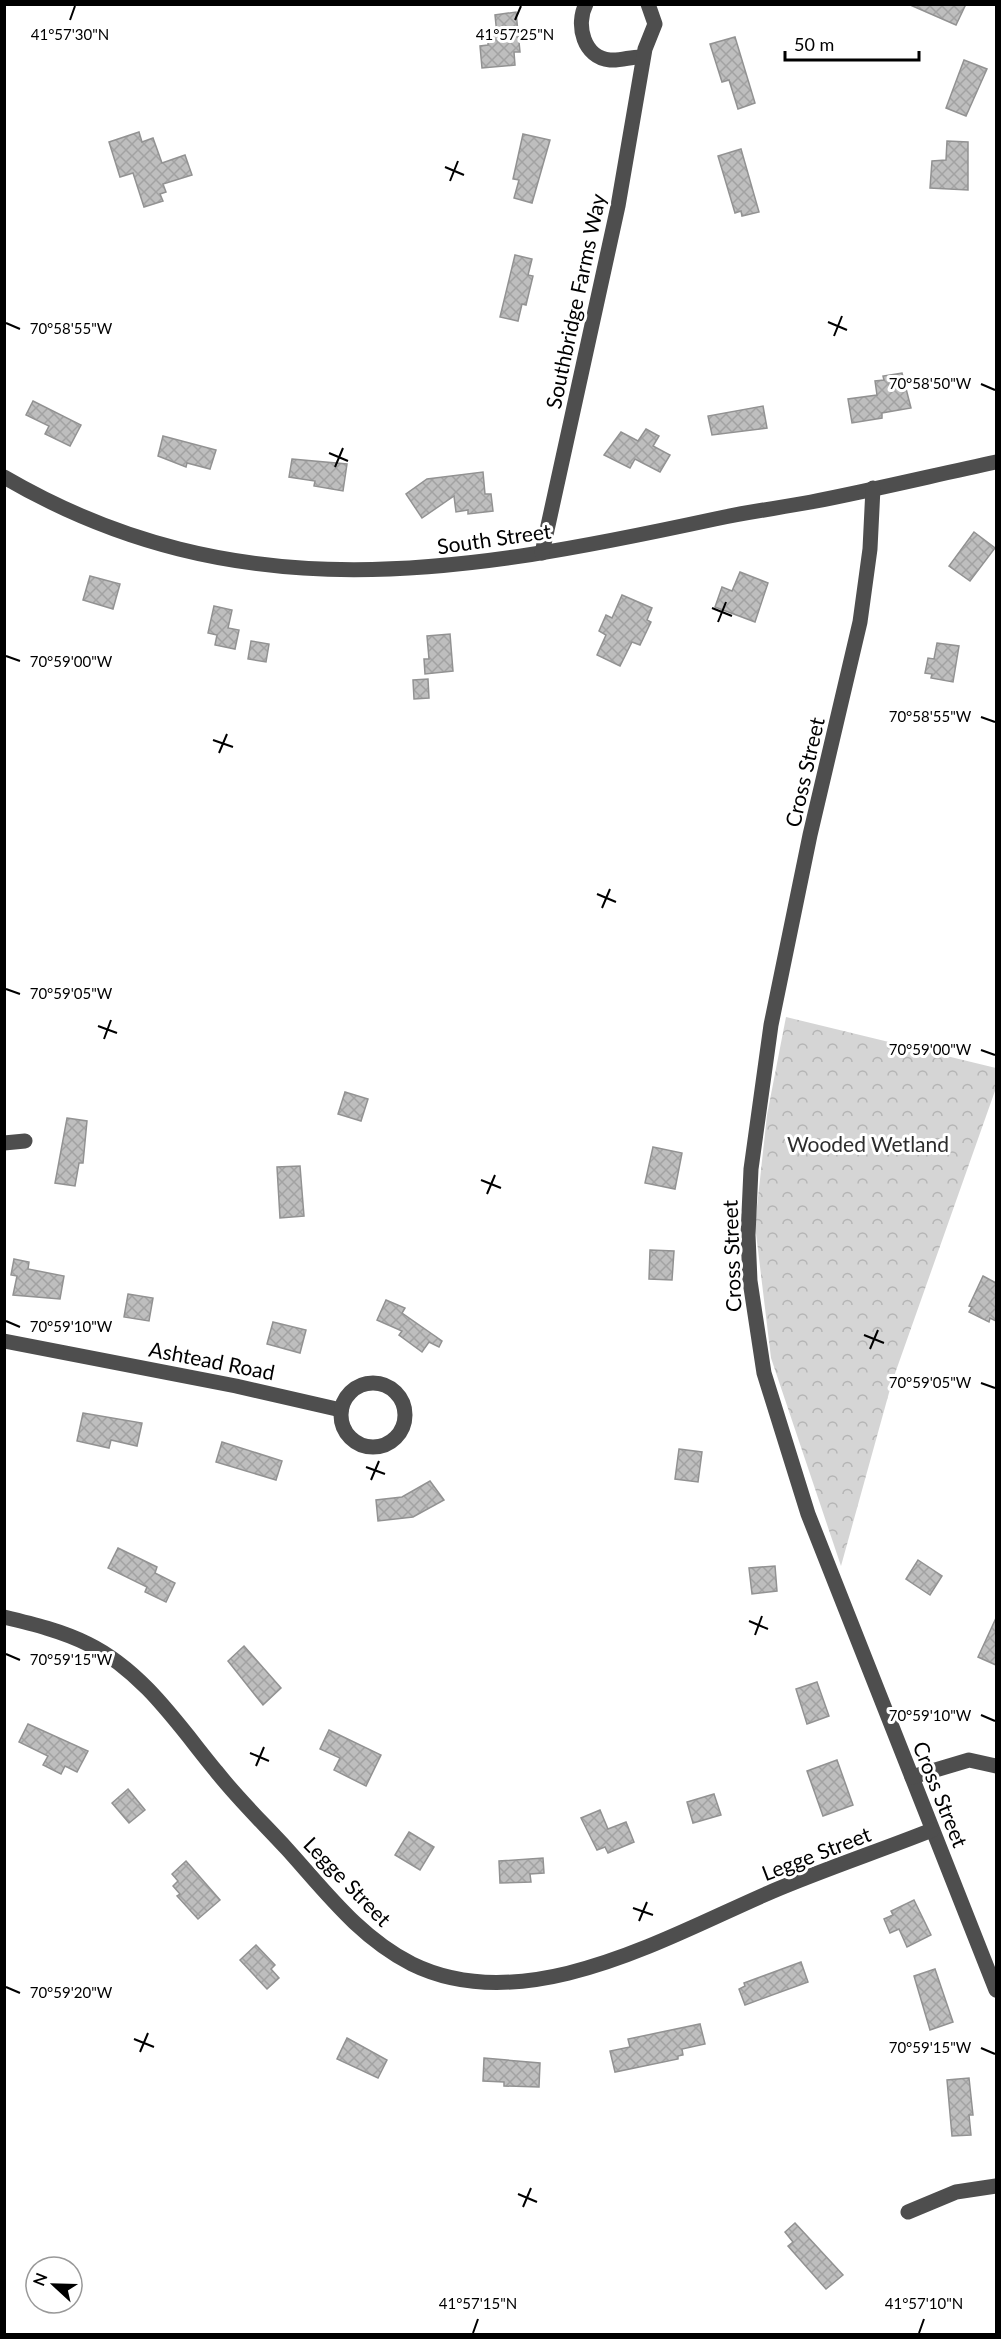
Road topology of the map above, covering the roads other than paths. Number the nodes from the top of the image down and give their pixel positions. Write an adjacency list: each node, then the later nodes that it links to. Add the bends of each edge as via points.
1 (586, 4): 3 (street, via 580,32 596,54 608,60)
2 (648, 4): 3 (street, Southbridge Farms Way, via 655,24)
3 (644, 57): 7 (street, Southbridge Farms Way, via 618,206)
4 (996, 462): 6 (street, South Street)
5 (4, 477): 7 (street, South Street, via 117,531 241,561 337,570 399,570 460,566)
6 (873, 488): 7 (street, South Street, via 620,541); 14 (street, Cross Street, via 860,622 771,1025 754,1143 748,1235 755,1327 779,1423 808,1514)
7 (542, 553)
8 (25, 1142): 9 (street)
9 (4, 1143)
10 (4, 1341): 11 (street, Ashtead Road)
11 (341, 1410): 11 (street, via 354,1389 379,1384 400,1398 404,1422 393,1441 369,1448 347,1435 341,1423)
12 (4, 1617): 15 (street, Legge Street, via 77,1639 120,1665 149,1690 235,1794 343,1912 396,1955 442,1975 522,1982 586,1968)
13 (996, 1766): 14 (street, via 969,1760)
14 (912, 1777): 15 (street, Cross Street)
15 (932, 1830): 16 (street, Cross Street)
16 (996, 1990)
17 (996, 2186): 18 (street, via 956,2192)
18 (908, 2212)

